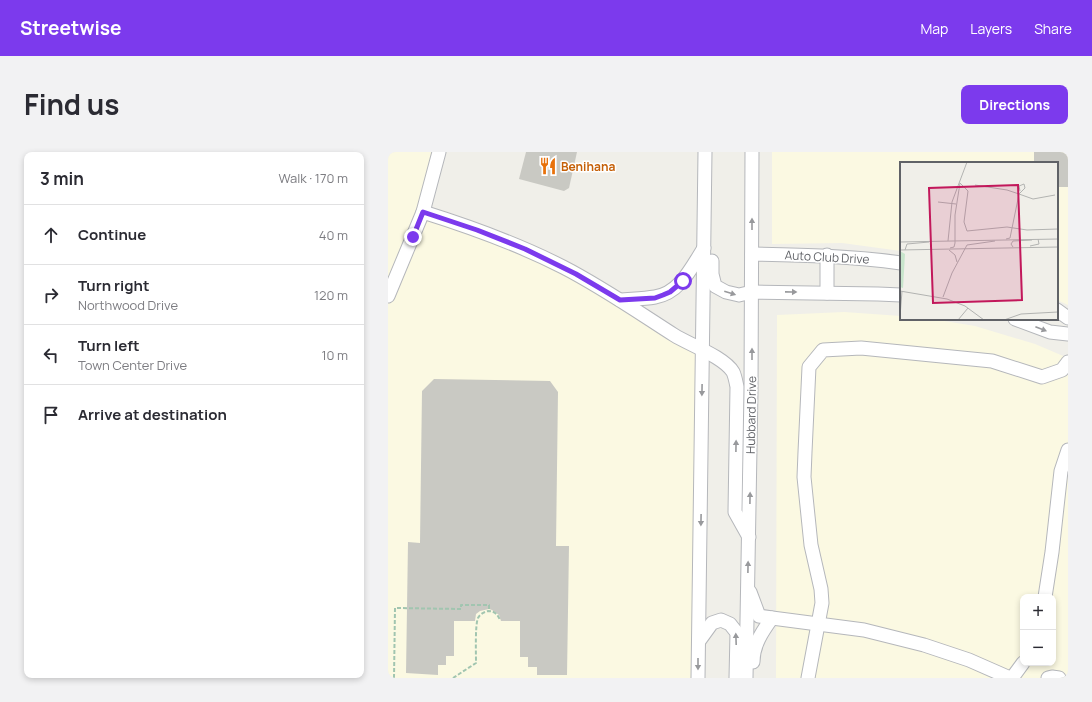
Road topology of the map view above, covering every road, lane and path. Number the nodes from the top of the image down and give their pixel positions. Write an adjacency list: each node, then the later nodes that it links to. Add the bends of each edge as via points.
1 (439, 152): 5 (street)
2 (705, 152): 6 (street)
3 (714, 152): 10 (street, one-way to 10, via 712,274 715,286 739,296)
4 (752, 152): 7 (street, Hubbard Drive, one-way to 4)
5 (423, 212): 12 (street); 14 (street, via 525,249 576,274)
6 (704, 248): 14 (street, via 683,281 670,292 655,298); 19 (street)
7 (752, 254): 8 (street, Auto Club Drive); 10 (street, Hubbard Drive)
8 (827, 255): 9 (street, Auto Club Drive); 11 (street)
9 (900, 263)
10 (752, 292): 11 (street, one-way to 11); 22 (street, Hubbard Drive, one-way to 10)
11 (827, 293): 13 (street)
12 (388, 296)
13 (900, 296)
14 (620, 300): 19 (street)
15 (1058, 311): 16 (street)
16 (1068, 318)
17 (1018, 320): 18 (street, one-way to 18, via 1050,332)
18 (1068, 334)
19 (703, 351): 22 (street, one-way to 19, via 735,512 737,387 732,372 723,361); 29 (street, one-way to 29)
20 (1068, 362): 28 (street, via 1062,370 1042,377 992,361 861,348 823,350 809,367 804,477 811,545 821,589 822,603)
21 (1068, 450): 24 (street, via 1061,471)
22 (749, 537): 23 (street, Hubbard Drive, one-way to 22)
23 (748, 587): 26 (street, via 759,616); 35 (street, Hubbard Drive)
24 (1045, 594)
25 (489, 611): 27 (path, via 497,614); 31 (path, via 489,605 461,605 461,609 395,608); 32 (path, via 480,615 477,621 476,662)
26 (772, 618): 28 (street); 36 (street, via 760,635 753,653)
27 (500, 620)
28 (818, 624): 37 (street); 38 (street, via 864,630 924,645)
29 (699, 641): 33 (street, one-way to 33); 34 (street, one-way to 29, via 737,633 730,624 721,620 712,623)
30 (1021, 666): 38 (street)
31 (394, 678)
32 (453, 678)
33 (698, 678)
34 (736, 678)
35 (746, 678)
36 (753, 678)
37 (808, 678)
38 (1011, 678)
39 (1048, 678): 40 (street)
40 (1059, 678)

